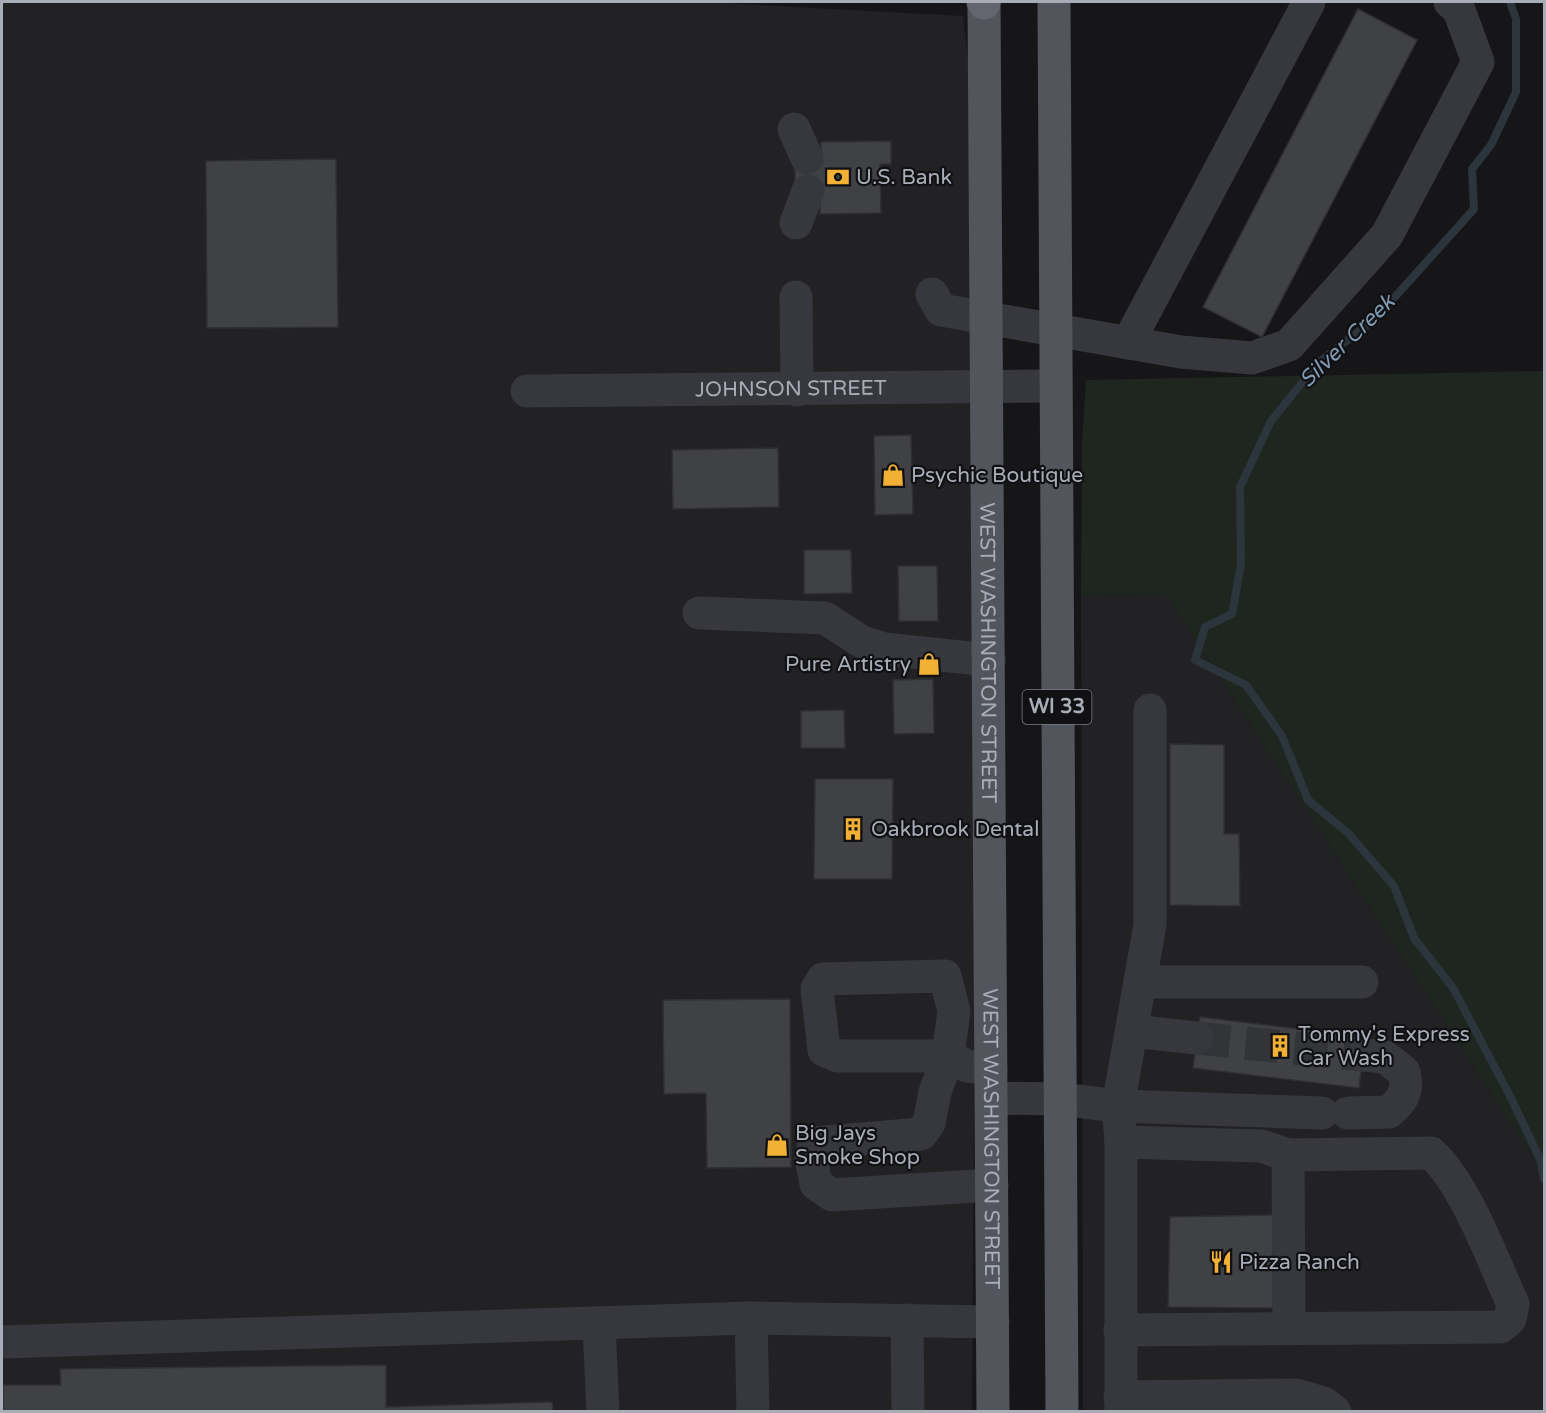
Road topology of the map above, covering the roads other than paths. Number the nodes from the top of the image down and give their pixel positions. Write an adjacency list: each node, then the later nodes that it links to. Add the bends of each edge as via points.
1 (984, 2): 9 (main road, WEST WASHINGTON STREET)
2 (1054, 2): 10 (main road, WI 33)
3 (1309, 2): 11 (street)
4 (1450, 2): 11 (street, via 1459,10 1478,62 1387,235 1289,345 1252,358)
5 (808, 191): 6 (street)
6 (796, 223)
7 (932, 294): 9 (street, via 941,310)
8 (796, 297): 14 (street)
9 (986, 320): 10 (street); 13 (main road, WEST WASHINGTON STREET)
10 (1055, 331): 11 (street); 12 (main road, WI 33)
11 (1128, 343)
12 (1055, 386): 13 (street, JOHNSON STREET); 25 (main road, WI 33)
13 (987, 389): 14 (street, JOHNSON STREET); 17 (main road, WEST WASHINGTON STREET)
14 (797, 390): 15 (street, JOHNSON STREET)
15 (527, 392)
16 (699, 613): 17 (street, via 825,618 862,642 884,649)
17 (989, 660): 24 (main road, WEST WASHINGTON STREET)
18 (1150, 710): 19 (street, via 1150,925)
19 (1140, 982): 20 (street); 21 (street)
20 (1362, 982)
21 (1132, 1031): 22 (street); 26 (street)
22 (1197, 1038)
23 (1363, 1055): 26 (street, via 1385,1057 1404,1072 1408,1086 1401,1101 1389,1112)
24 (991, 1083): 25 (street); 29 (main road, WEST WASHINGTON STREET); 29 (street, via 948,1056 929,1123 921,1134 814,1143 813,1167 816,1184 832,1196)
25 (1060, 1099): 26 (street); 42 (main road, WI 33)
26 (1118, 1106): 27 (street)
27 (1121, 1142): 28 (street, via 1261,1146); 35 (street)
28 (1288, 1155): 34 (street); 34 (street, via 1431,1153 1443,1163 1513,1304 1510,1319 1500,1328)
29 (992, 1185): 32 (main road, WEST WASHINGTON STREET)
30 (751, 1318): 31 (street); 33 (street); 39 (street)
31 (907, 1320): 32 (street); 40 (street)
32 (993, 1322): 41 (main road, WEST WASHINGTON STREET)
33 (598, 1325): 36 (street); 38 (street)
34 (1289, 1327): 35 (street)
35 (1120, 1330): 37 (street)
36 (2, 1342)
37 (1120, 1404): 43 (street, via 1296,1395 1324,1402)
38 (603, 1412)
39 (753, 1412)
40 (908, 1412)
41 (993, 1412)
42 (1062, 1412)
43 (1335, 1412)

